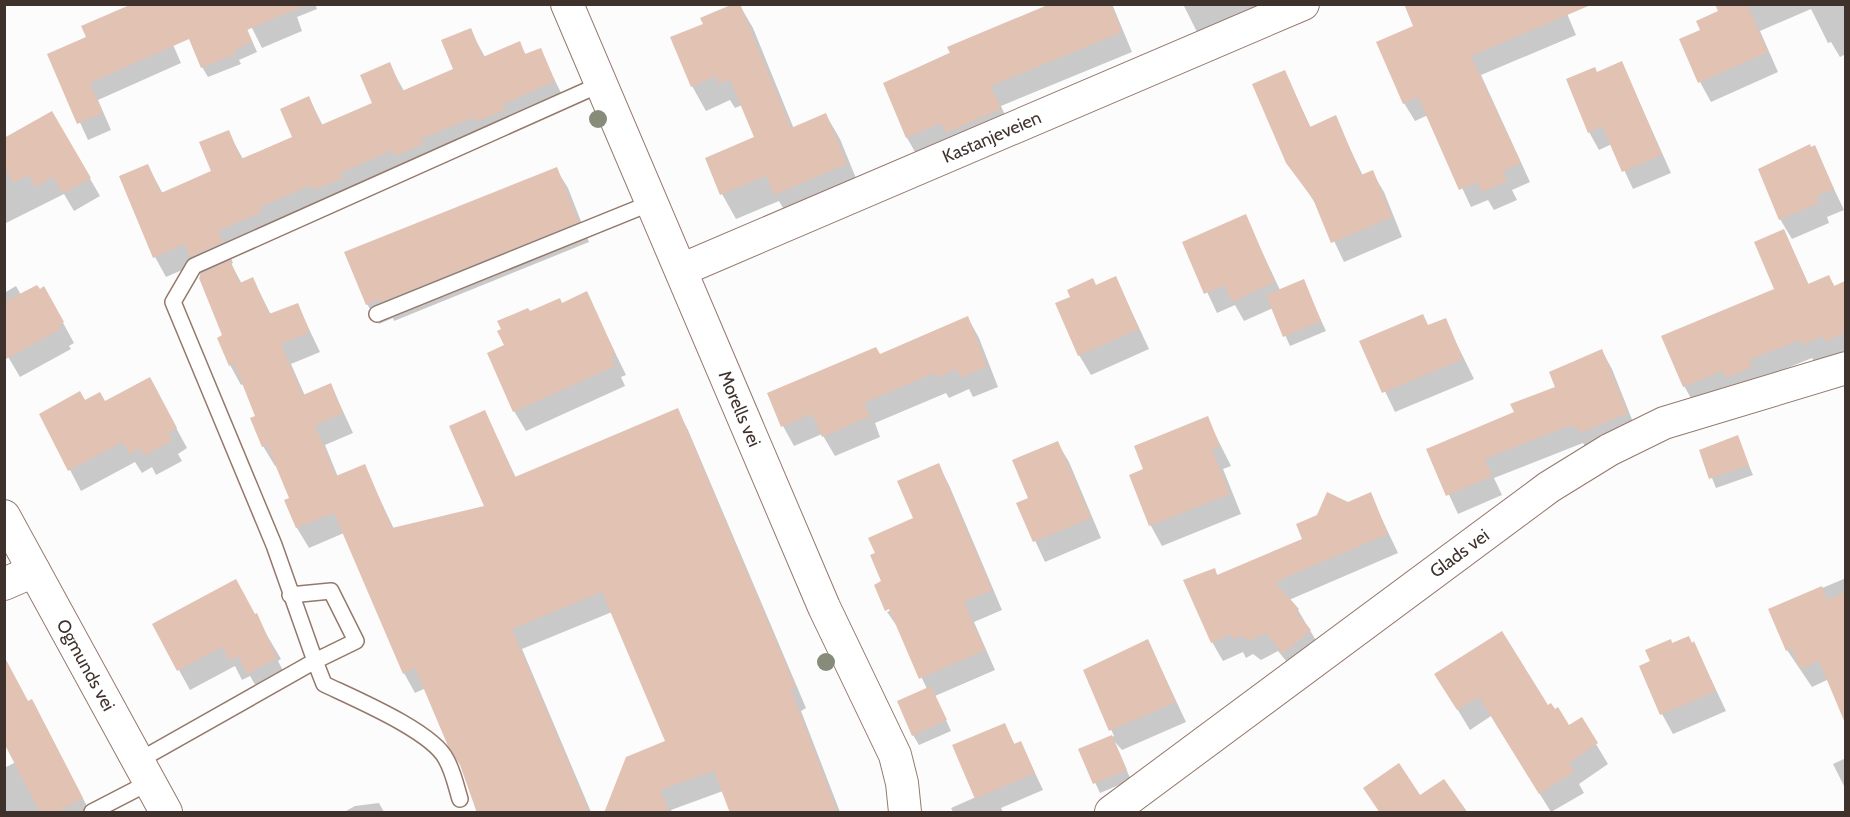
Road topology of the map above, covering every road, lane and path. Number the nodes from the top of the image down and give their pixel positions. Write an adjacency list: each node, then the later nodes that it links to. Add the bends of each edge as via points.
1 (567, 4): 3 (street, Morells vei)
2 (1303, 4): 5 (street, Kastanjeveien)
3 (602, 84): 4 (street, Morells vei); 11 (lane, via 194,266 173,302 274,545)
4 (651, 203): 5 (street, Morells vei); 6 (lane)
5 (681, 270): 17 (street, Morells vei, via 824,607 895,755)
6 (377, 314)
7 (1845, 368): 18 (street, Glads vei, via 1664,423 1609,450 1549,487)
8 (4, 516): 9 (street, Ogmunds vei)
9 (34, 571): 10 (street); 13 (street, Ogmunds vei)
10 (4, 584)
11 (290, 595): 12 (lane); 12 (lane, via 331,591 356,641)
12 (315, 661): 13 (lane); 14 (lane, via 324,684 391,717 446,757)
13 (144, 772): 15 (lane); 16 (street, Ogmunds vei)
14 (460, 799)
15 (92, 813)
16 (166, 813)
17 (905, 813)
18 (1111, 813)

